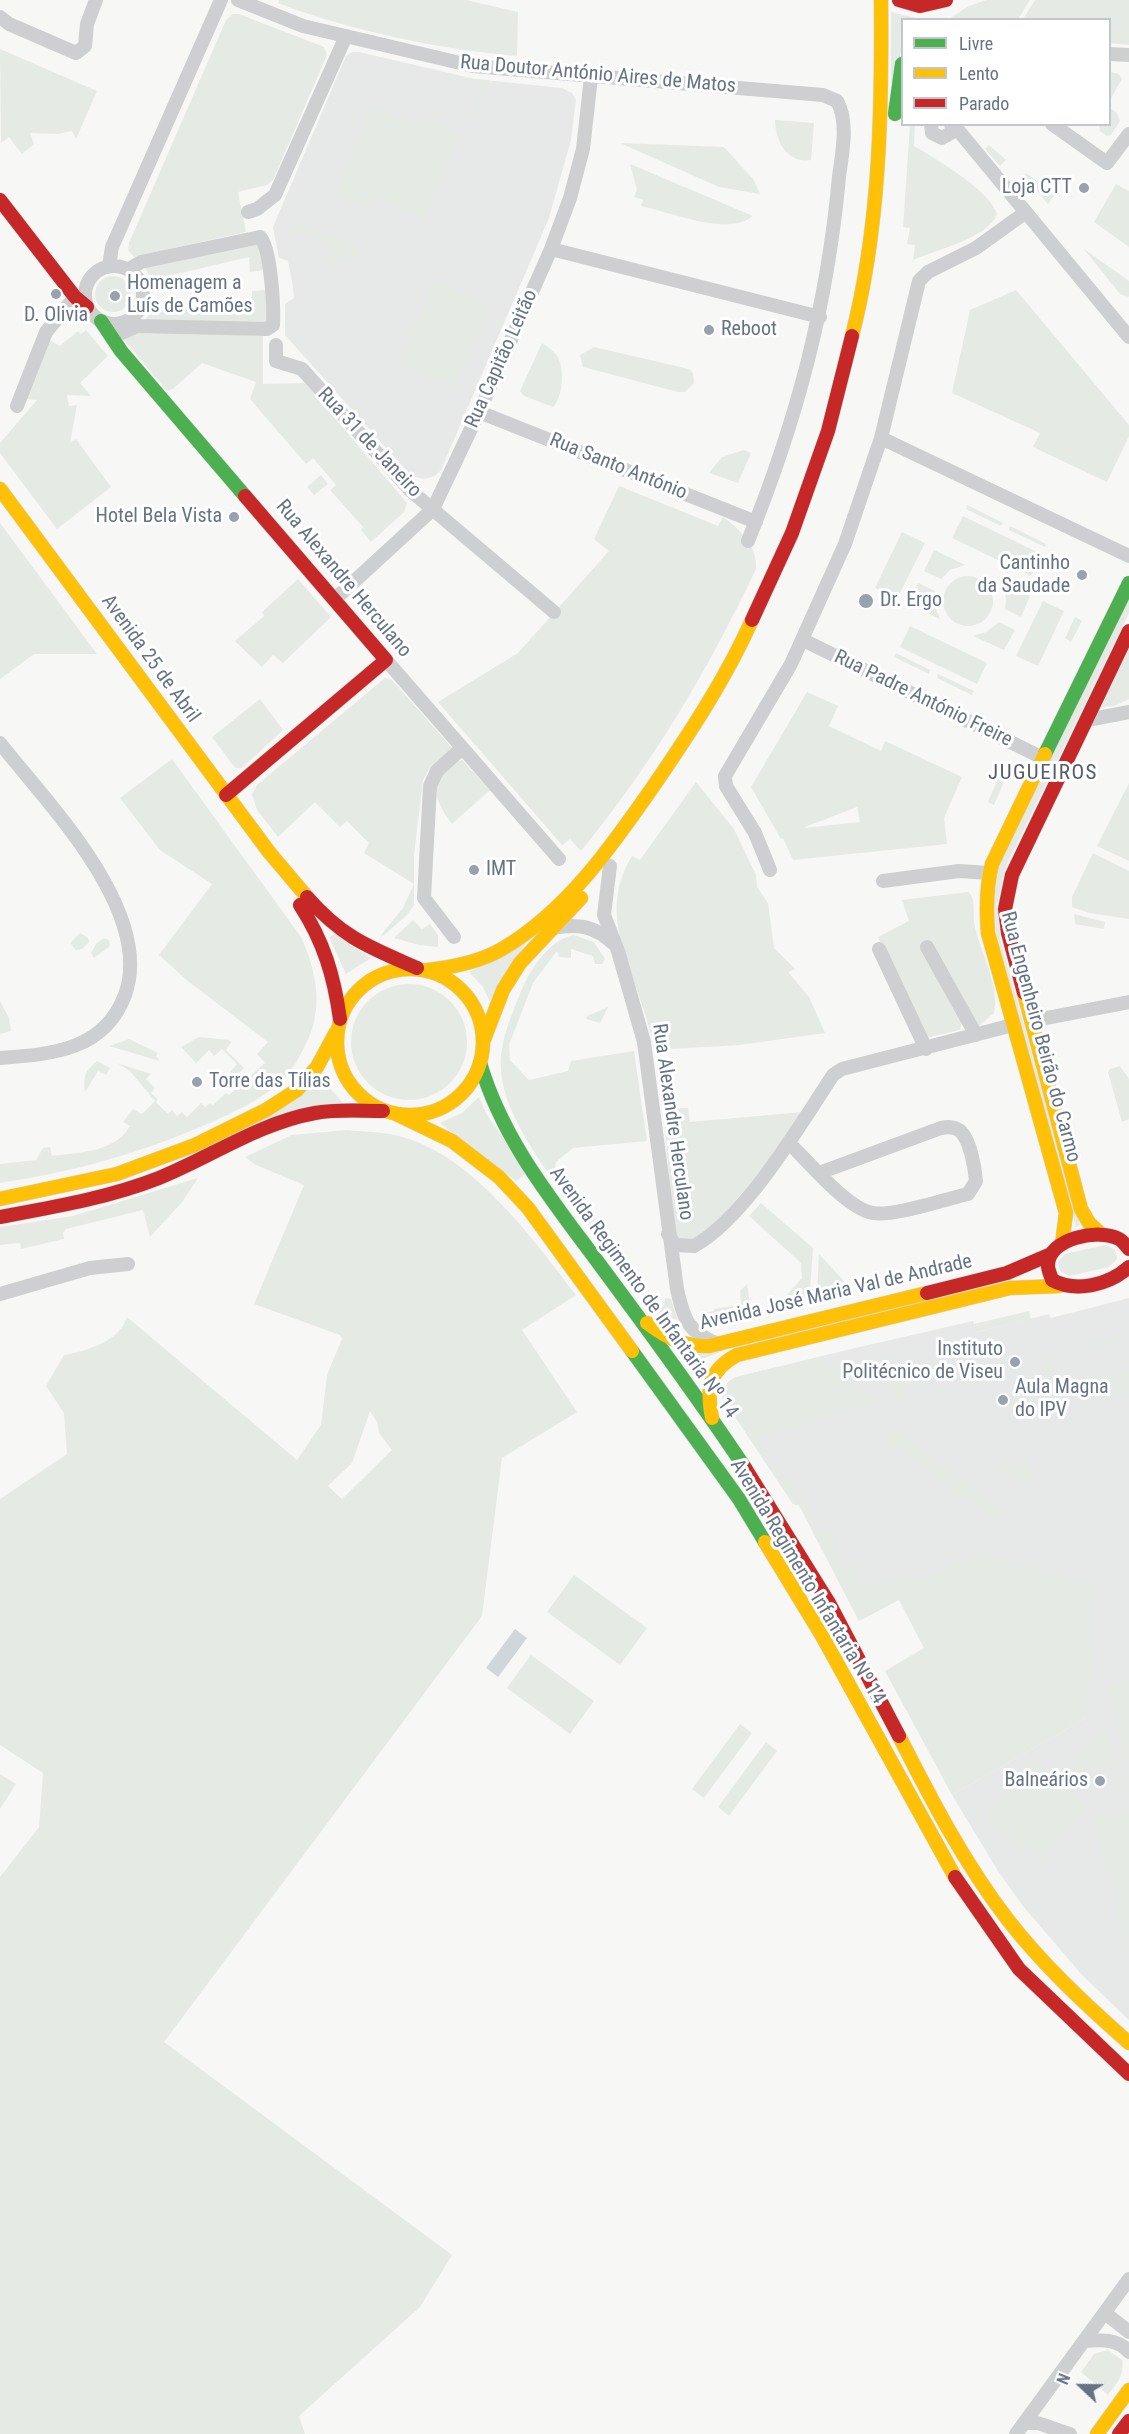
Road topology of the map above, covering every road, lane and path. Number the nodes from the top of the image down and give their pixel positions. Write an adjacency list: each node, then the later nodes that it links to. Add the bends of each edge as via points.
1 (96, 0): 7 (street, via 87,24 85,46 76,53 9,24)
2 (221, 0): 27 (street, via 112,247)
3 (238, 0): 9 (street, Rua Doutor António Aires de Matos, via 289,22)
4 (881, 0): 72 (main road, via 882,129 862,295 825,446 800,517 765,595 728,669 675,758 576,884 508,945 460,965)
5 (899, 0): 6 (main road, via 920,6)
6 (945, 1): 8 (main road)
7 (0, 16)
8 (932, 18)
9 (346, 36): 13 (street, Rua Doutor António Aires de Matos, via 473,66); 24 (street, via 275,195)
10 (1111, 54): 11 (street)
11 (1129, 55)
12 (901, 71): 14 (main road)
13 (591, 77): 26 (street, Rua Capitão Leitão, via 583,149); 31 (street, Rua Doutor António Aires de Matos, via 823,95 837,101 843,114 837,203)
14 (895, 125)
15 (931, 126): 20 (street, via 932,133)
16 (953, 126): 20 (street, via 951,133)
17 (955, 126): 21 (street)
18 (1055, 126): 19 (street, via 1107,163)
19 (1129, 135)
20 (942, 138): 21 (street)
21 (973, 149): 25 (street)
22 (0, 200): 29 (main road)
23 (889, 205): 35 (main road)
24 (248, 212)
25 (1026, 212): 34 (street); 41 (street, via 976,248 928,272 919,281)
26 (551, 249): 31 (street); 39 (street, Rua Capitão Leitão)
27 (109, 266): 28 (street); 30 (street, via 95,272 86,285)
28 (129, 269): 33 (street, via 142,286 143,300); 33 (street, via 141,262 260,237 264,242 273,325 267,329)
29 (75, 297): 30 (main road); 38 (street, via 46,332)
30 (87, 307): 32 (street)
31 (820, 316): 45 (street, via 787,437)
32 (101, 321): 33 (street); 37 (main road, Rua Alexandre Herculano)
33 (127, 327): 37 (street)
34 (1129, 337)
35 (866, 338)
36 (276, 345): 44 (street, Rua 31 de Janeiro, via 276,361 302,369 411,491)
37 (121, 351): 50 (main road, Rua Alexandre Herculano)
38 (17, 406)
39 (479, 412): 44 (street, Rua Capitão Leitão); 45 (street, Rua Santo António)
40 (845, 422): 42 (main road)
41 (881, 438): 48 (street); 53 (street, via 845,544)
42 (837, 450)
43 (0, 489): 60 (main road, Avenida 25 de Abril)
44 (433, 509): 50 (street, Rua Capitão Leitão); 51 (street, Rua 31 de Janeiro)
45 (756, 522): 47 (street)
46 (810, 525): 63 (main road, via 760,634 714,720 668,790)
47 (748, 541)
48 (1129, 556)
49 (1129, 583): 59 (main road, Rua Engenheiro Beirão do Carmo)
50 (335, 599): 54 (main road, Rua Alexandre Herculano)
51 (554, 612)
52 (1129, 632): 56 (main road, Rua Engenheiro Beirão do Carmo)
53 (803, 640): 59 (street, Rua Padre António Freire); 64 (street, via 725,779)
54 (386, 660): 58 (street, Rua Alexandre Herculano); 60 (main road)
55 (1125, 713): 56 (street)
56 (1087, 720): 74 (main road, Rua Engenheiro Beirão do Carmo, via 1007,891 1008,933)
57 (0, 743): 80 (street, via 84,850 114,898 125,926 130,963 128,986 119,1011 96,1036 66,1049)
58 (462, 748): 62 (street, Rua Alexandre Herculano); 68 (street, via 437,771 430,786 424,898)
59 (1043, 758): 65 (main road, Rua Engenheiro Beirão do Carmo)
60 (226, 795): 61 (main road, Avenida 25 de Abril)
61 (269, 852): 72 (main road, Avenida 25 de Abril, via 343,933); 75 (main road, Avenida 25 de Abril, via 321,936 330,958)
62 (559, 859)
63 (610, 866): 67 (main road); 69 (street, Rua Alexandre Herculano, via 604,915)
64 (770, 870)
65 (989, 873): 66 (street, via 959,871); 76 (main road, Rua Engenheiro Beirão do Carmo, via 985,897 988,933)
66 (883, 881)
67 (553, 928): 69 (street, via 580,924); 78 (main road, via 510,978)
68 (454, 937)
69 (616, 946): 87 (street, Rua Alexandre Herculano, via 644,1042)
70 (927, 947): 77 (street)
71 (879, 949): 79 (street)
72 (422, 969): 75 (main road, via 403,968 380,974 360,987); 78 (main road, via 448,979 465,992 477,1010)
73 (1129, 1002): 74 (street)
74 (1031, 1021): 88 (main road, Rua Engenheiro Beirão do Carmo, via 1081,1209 1089,1223)
75 (338, 1025): 82 (main road, via 336,1049 342,1071 353,1089 370,1104); 85 (main road, via 317,1067 297,1090 266,1110 195,1145 117,1174)
76 (1013, 1025): 77 (street); 89 (main road, Rua Engenheiro Beirão do Carmo, via 1066,1213)
77 (976, 1035): 79 (street)
78 (483, 1042): 81 (main road)
79 (926, 1049): 83 (street, via 842,1069 833,1075)
80 (0, 1058)
81 (480, 1063): 82 (main road, via 460,1096 439,1109 414,1115); 96 (main road, Avenida Regimento de Infantaria Nº 14, via 502,1125 534,1176)
82 (390, 1113): 86 (main road, via 313,1113 272,1125 201,1160 122,1191); 100 (main road, Avenida Regimento Infantaria Nº 14, via 451,1139 473,1154 497,1173 528,1208 740,1499 981,1918 1019,1970)
83 (789, 1143): 84 (street); 87 (street, via 738,1206 701,1242 687,1247 675,1245)
84 (819, 1173): 84 (street, via 852,1203 874,1214 968,1194 976,1180 966,1139 953,1127 940,1128)
85 (0, 1199)
86 (0, 1217)
87 (668, 1234): 97 (street, Rua Alexandre Herculano, via 676,1289 687,1323 695,1333)
88 (1115, 1235): 89 (main road, Avenida José Maria Val de Andrade); 90 (main road)
89 (1062, 1244): 91 (main road, Avenida José Maria Val de Andrade)
90 (1129, 1249)
91 (1049, 1255): 94 (main road, via 1048,1274); 97 (main road, Avenida José Maria Val de Andrade, via 1007,1273)
92 (128, 1264): 95 (street, via 90,1268)
93 (1129, 1267): 94 (main road, Avenida José Maria Val de Andrade, via 1113,1279 1068,1288)
94 (1059, 1286): 98 (main road, Avenida José Maria Val de Andrade, via 1010,1288 737,1355 719,1365 712,1377 707,1396)
95 (0, 1294)
96 (638, 1316): 97 (main road, Avenida José Maria Val de Andrade, via 676,1343 694,1347); 98 (main road, Avenida Regimento de Infantaria Nº 14)
97 (718, 1344)
98 (713, 1423): 99 (main road, Avenida Regimento de Infantaria Nº 14, via 759,1488 838,1620 909,1755 996,1903 1039,1955)
99 (1129, 2043)
100 (1129, 2074)
101 (1129, 2279): 102 (street)
102 (1105, 2313): 103 (street); 104 (street)
103 (1129, 2332)
104 (1084, 2341): 105 (street, via 1113,2342); 109 (street)
105 (1129, 2352)
106 (1129, 2390): 111 (main road)
107 (1129, 2405): 112 (street, via 1113,2427)
108 (1129, 2421): 113 (main road)
109 (1021, 2428): 110 (street, via 1038,2423)
110 (1070, 2434)
111 (1098, 2434)
112 (1113, 2434)
113 (1119, 2434)

